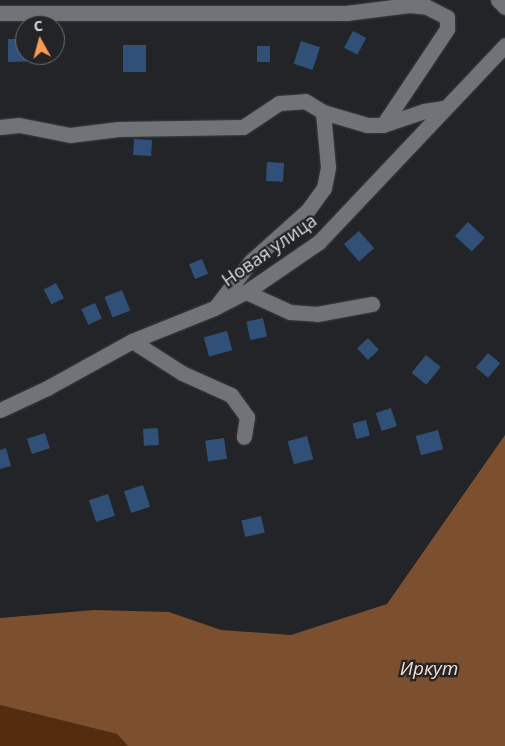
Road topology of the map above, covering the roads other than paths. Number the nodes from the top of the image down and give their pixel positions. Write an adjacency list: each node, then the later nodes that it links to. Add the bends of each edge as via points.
1 (498, 0): 2 (street)
2 (505, 7)
3 (0, 13): 7 (street, via 346,13 410,5 428,7 447,17 447,29)
4 (505, 45): 5 (street, Новая улица)
5 (444, 108): 7 (street); 9 (street, Новая улица, via 319,242)
6 (323, 112): 7 (street, via 367,125); 8 (street, via 304,101 279,103 243,127 118,129 70,135 19,125); 11 (street, via 328,167 324,188 308,210 251,261)
7 (383, 125)
8 (0, 127)
9 (246, 292): 10 (street, via 290,312 317,314); 11 (street, Новая улица)
10 (372, 304)
11 (214, 308): 12 (street, Новая улица)
12 (132, 341): 13 (street, Новая улица); 14 (street, via 182,373 231,395 247,417)
13 (0, 410)
14 (244, 437)

